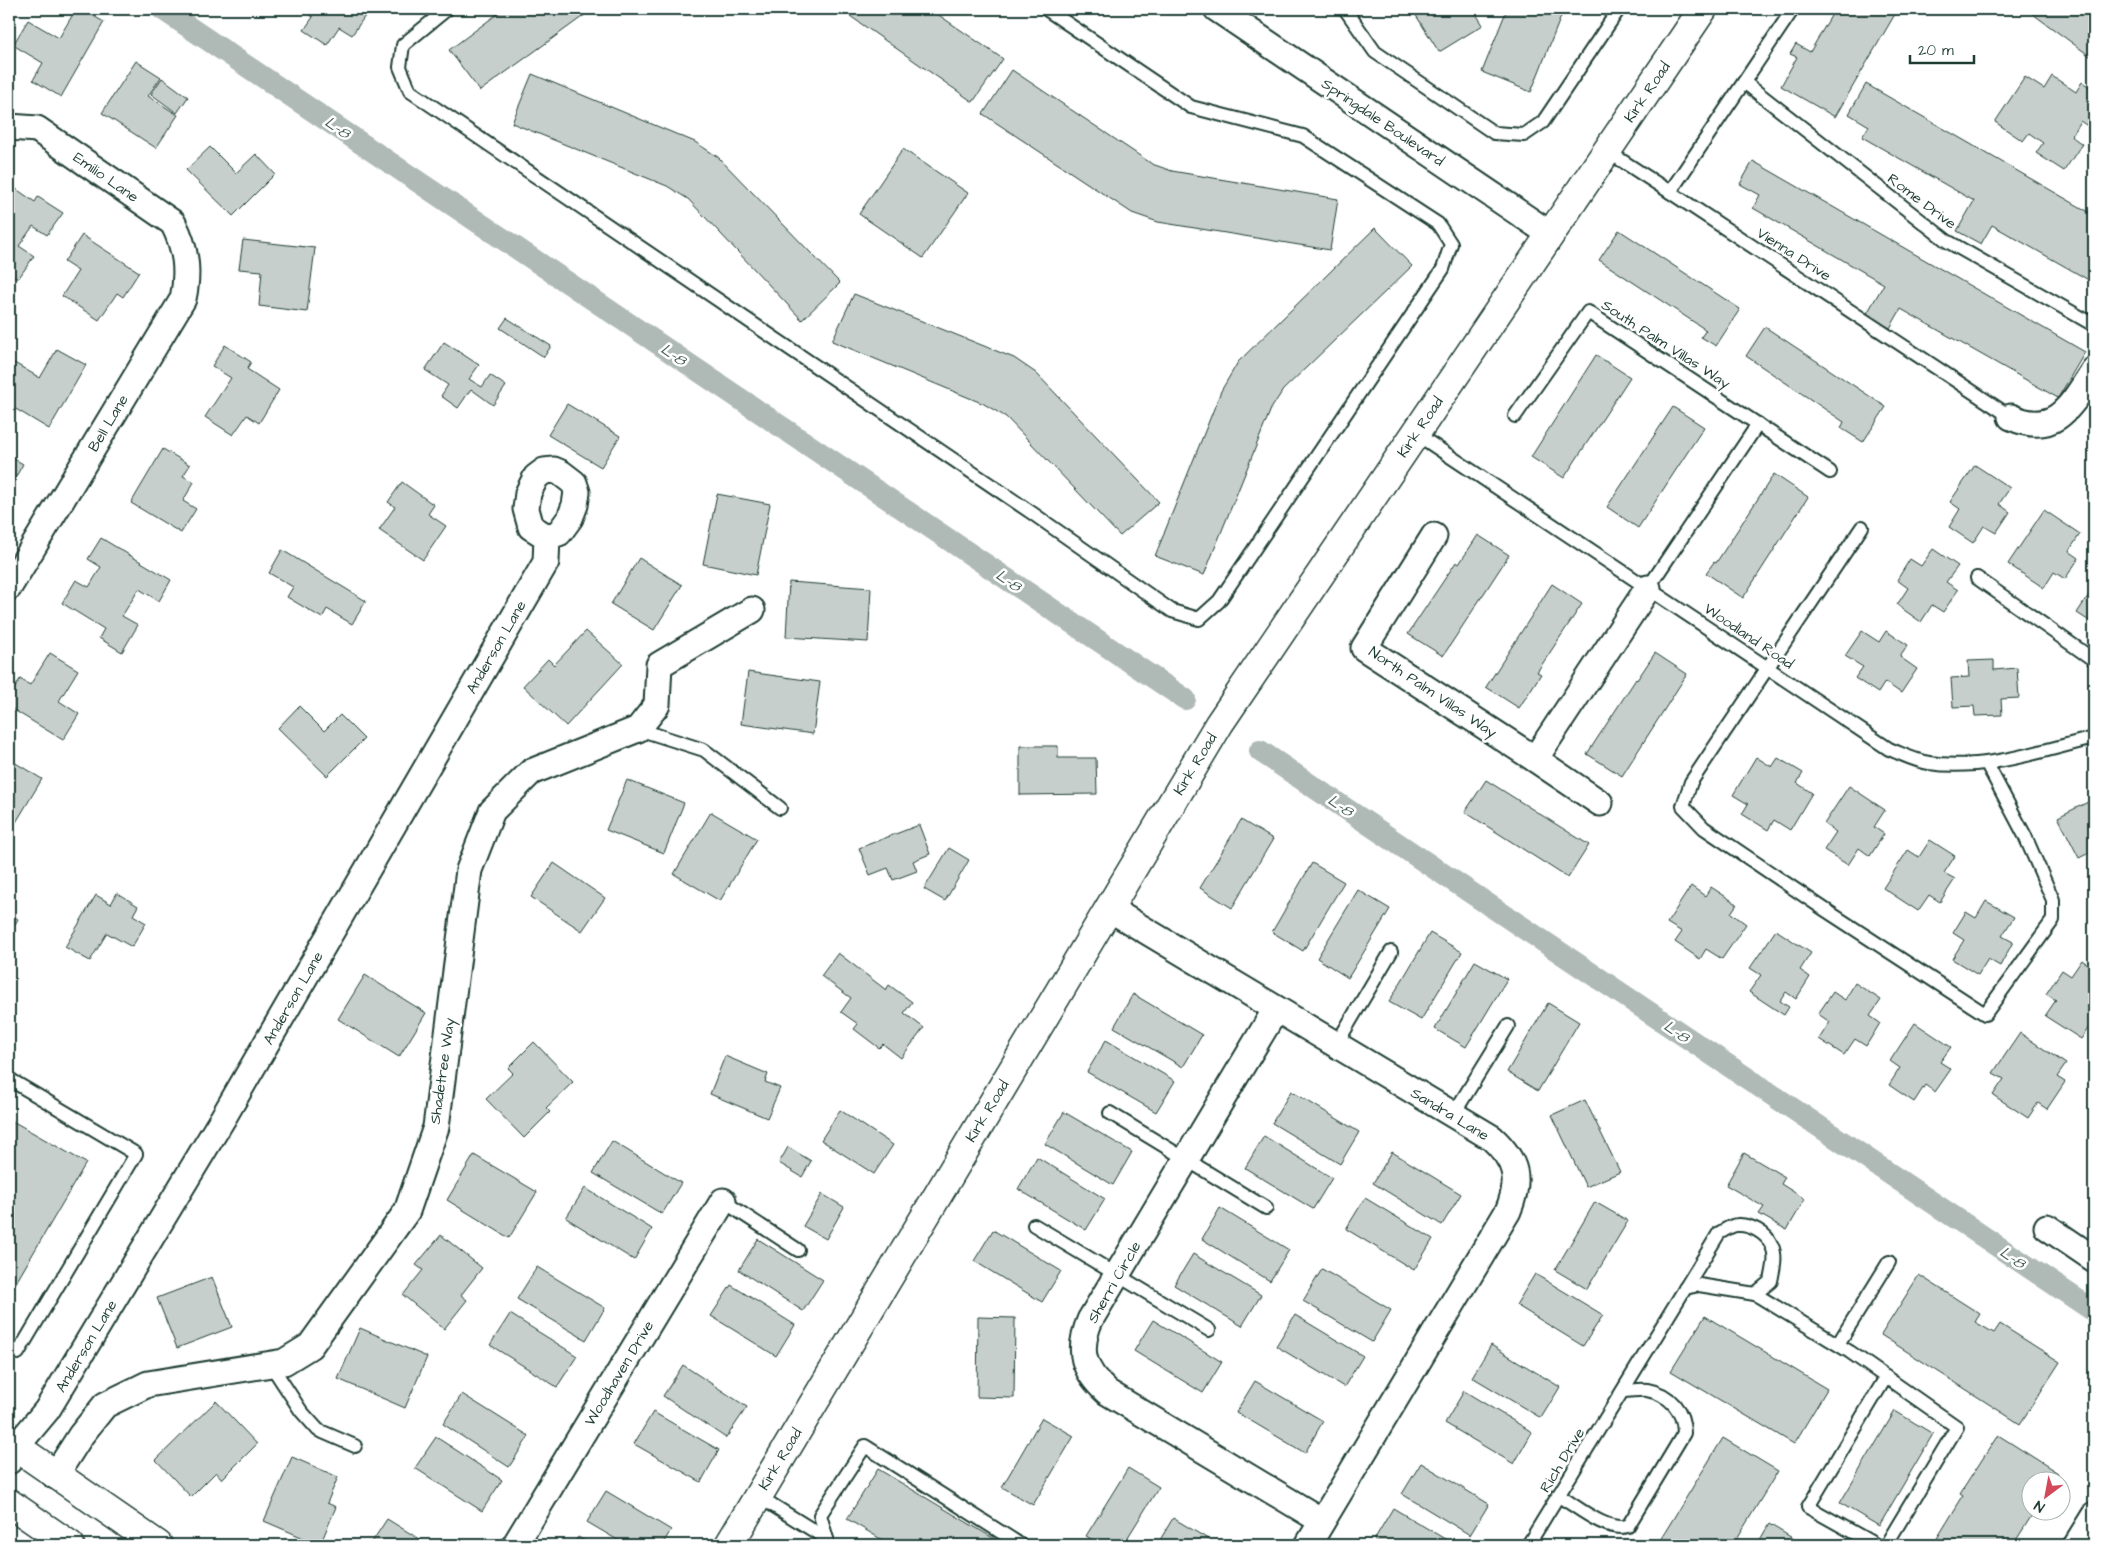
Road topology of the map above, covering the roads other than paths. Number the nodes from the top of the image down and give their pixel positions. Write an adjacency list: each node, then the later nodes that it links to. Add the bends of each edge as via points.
1 (447, 9): 8 (lane, via 403,45 400,67 410,91 1172,611 1198,618 1219,601 1443,269 1451,244 1438,224 1303,136 1190,107)
2 (1046, 9): 8 (lane)
3 (1216, 9): 13 (street, Springdale Boulevard)
4 (1345, 9): 5 (lane, via 1375,52 1494,133 1524,135 1543,122)
5 (1619, 9)
6 (1703, 9): 11 (street, Kirk Road)
7 (1793, 9): 9 (lane)
8 (1063, 13)
9 (1744, 82): 12 (lane); 15 (lane, Rome Drive, via 1947,241)
10 (9, 127): 14 (street, Emilio Lane, via 38,129 173,223)
11 (1607, 151): 12 (lane, Vienna Drive); 13 (street, Kirk Road)
12 (1670, 192): 18 (lane, Vienna Drive)
13 (1550, 234): 20 (street, Kirk Road)
14 (185, 252): 26 (street, Bell Lane, via 187,276 183,299)
15 (2094, 326)
16 (2094, 370): 18 (street, via 2066,412 2053,421 2024,423)
17 (1515, 416): 19 (lane, South Palm Villas Way, via 1588,312)
18 (2011, 417)
19 (1758, 424): 21 (lane, South Palm Villas Way); 27 (lane)
20 (1416, 433): 27 (lane, Woodland Road); 37 (street, Kirk Road, via 1219,724)
21 (1830, 472)
22 (1862, 527): 30 (lane)
23 (1434, 536): 33 (street, North Palm Villas Way, via 1364,648)
24 (547, 537): 63 (street, Anderson Lane, via 546,562 244,1082 47,1410)
25 (1978, 578): 29 (lane)
26 (9, 587)
27 (1648, 588): 30 (lane, Woodland Road); 33 (street)
28 (752, 610): 31 (street, Shadetree Way, via 659,665 657,705)
29 (2094, 660)
30 (1767, 667): 34 (lane, Woodland Road, via 1896,752 1929,763); 34 (lane, via 1691,782 1683,806 1712,833 1985,1014 2053,920 2054,900)
31 (638, 729): 36 (lane, via 704,750); 59 (street, Shadetree Way, via 531,772 492,811 468,870 436,1127 407,1211 310,1346 284,1362)
32 (2094, 738): 34 (lane, Woodland Road)
33 (1535, 759): 35 (street, North Palm Villas Way)
34 (1987, 764)
35 (1600, 803)
36 (780, 808)
37 (1108, 908): 39 (street, Sandra Lane); 65 (street, Kirk Road)
38 (1391, 952): 41 (lane)
39 (1276, 1009): 41 (street, Sandra Lane); 45 (street, Sherri Circle)
40 (1508, 1026): 44 (lane)
41 (1336, 1045): 44 (street, Sandra Lane)
42 (9, 1079): 58 (lane, via 136,1154 18,1353)
43 (1110, 1113): 45 (lane)
44 (1453, 1115): 69 (street, Sandra Lane, via 1492,1138 1504,1150 1516,1180 1514,1196)
45 (1186, 1160): 47 (lane); 53 (street, Sherri Circle)
46 (724, 1201): 50 (lane); 73 (street, Woodhaven Drive)
47 (1266, 1208)
48 (1034, 1225): 53 (lane)
49 (2047, 1227): 51 (street)
50 (798, 1250)
51 (2094, 1259)
52 (1890, 1262): 57 (lane)
53 (1118, 1274): 56 (lane); 69 (street, Sherri Circle, via 1084,1335 1086,1367 1094,1381 1107,1392)
54 (1685, 1288): 55 (lane, via 1699,1285); 55 (lane, Rich Drive, via 1719,1233 1735,1225 1750,1226 1765,1235 1773,1246 1775,1261 1771,1281); 61 (lane, Rich Drive)
55 (1755, 1294): 57 (lane)
56 (1209, 1330)
57 (1838, 1344): 60 (lane)
58 (9, 1347)
59 (271, 1365): 62 (lane, via 301,1411 318,1430); 64 (street, Shadetree Way, via 148,1384 105,1405)
60 (1886, 1377): 78 (lane, via 1808,1507); 79 (lane, via 1957,1427)
61 (1624, 1391): 66 (lane, Rich Drive); 66 (lane, via 1646,1390 1662,1396 1676,1406 1684,1421 1684,1433 1633,1518 1628,1526 1618,1529)
62 (355, 1446)
63 (11, 1451): 64 (street)
64 (55, 1476): 72 (street)
65 (758, 1496): 70 (lane); 74 (street, Kirk Road)
66 (1559, 1496): 77 (lane, Rich Drive)
67 (9, 1504): 71 (street)
68 (2094, 1516): 80 (street)
69 (1322, 1521): 76 (street, Sandra Lane)
70 (829, 1543): 75 (lane, via 820,1515 865,1446)
71 (70, 1545)
72 (158, 1545)
73 (515, 1545)
74 (729, 1545)
75 (1022, 1545)
76 (1308, 1545)
77 (1528, 1545)
78 (1876, 1545)
79 (1886, 1545)
80 (2076, 1545)

